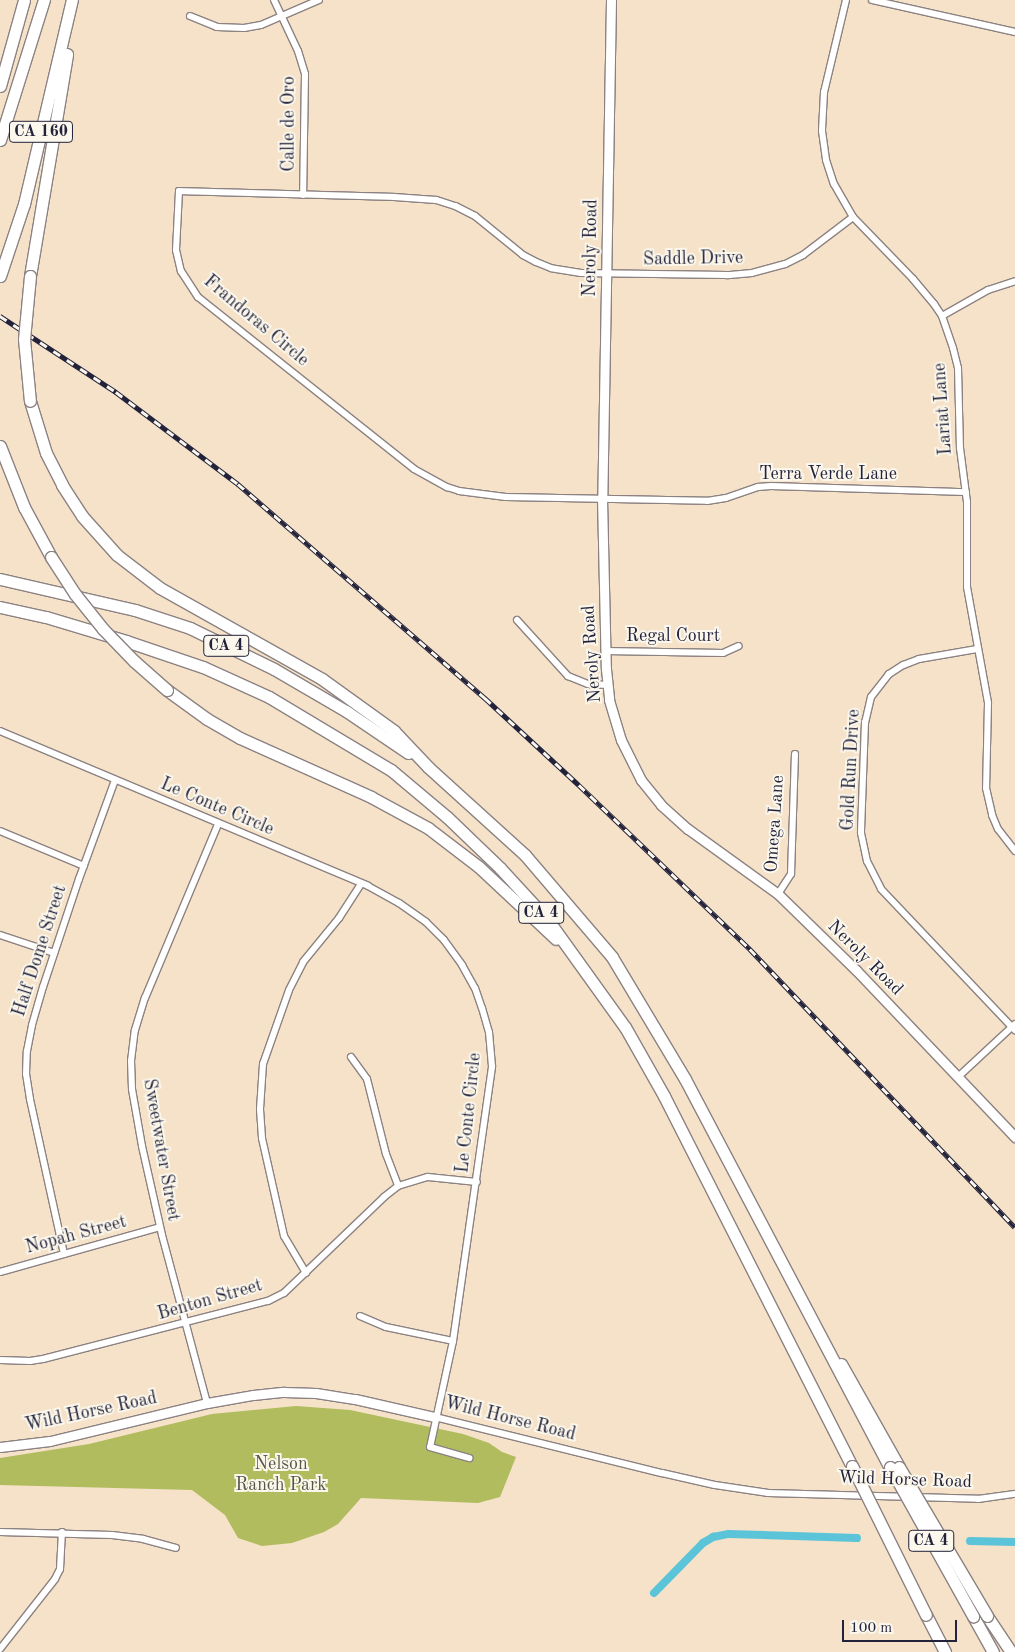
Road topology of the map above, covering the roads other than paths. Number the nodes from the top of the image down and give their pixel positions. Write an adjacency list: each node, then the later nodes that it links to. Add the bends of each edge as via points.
1 (24, 0): 12 (highway)
2 (44, 0): 13 (highway)
3 (74, 0): 17 (highway, CA 160, via 28,189); 32 (highway, bridge, via 30,276 24,339 30,401 40,436 62,485 88,523 118,555 160,588 346,696 394,731)
4 (274, 0): 10 (street, Calle de Oro)
5 (319, 0): 10 (street)
6 (611, 0): 16 (street, Neroly Road)
7 (846, 0): 15 (street, Lariat Lane, via 824,92 822,131 826,160 834,184)
8 (872, 0): 11 (street)
9 (190, 16): 10 (street, via 230,28 260,24)
10 (282, 16): 14 (street, Calle de Oro, via 305,74)
11 (1015, 32)
12 (0, 86)
13 (0, 140)
14 (303, 195): 16 (street, Frandoras Circle, via 436,200 475,216 536,262 576,273); 22 (street, Frandoras Circle, via 179,191 178,262 198,297 414,469 446,487 479,495)
15 (853, 217): 16 (street, Saddle Drive, via 803,255 759,272 728,275); 19 (street, Lariat Lane, via 913,279)
16 (607, 274): 22 (street, Neroly Road)
17 (0, 276)
18 (1015, 281): 19 (street, via 988,290)
19 (942, 316): 21 (street, Lariat Lane, via 958,368 960,448)
20 (0, 446): 42 (highway, bridge, via 24,507 51,557 75,594 134,661 167,690 240,738 371,797 428,828 479,867)
21 (966, 492): 22 (street, Terra Verde Lane, via 771,486 707,501); 27 (street, Lariat Lane, via 967,587)
22 (602, 498): 28 (street, Neroly Road)
23 (0, 579): 32 (highway, CA 4, via 134,610 190,628 346,711)
24 (0, 608): 42 (highway, CA 4, via 46,617 203,667 269,697 334,735 391,770 447,817 548,920)
25 (517, 620): 29 (street, via 568,676 588,684)
26 (739, 646): 28 (street, Regal Court, via 723,653)
27 (977, 649): 36 (street, Lariat Lane, via 988,714 988,800 998,828); 43 (street, Gold Run Drive, via 902,665 871,697 864,722 861,833 867,861 881,889)
28 (605, 651): 29 (street, Neroly Road)
29 (608, 685): 39 (street, Neroly Road, via 621,740 632,765 653,794 680,824)
30 (0, 731): 33 (street, Le Conte Circle)
31 (795, 754): 39 (street, Omega Lane, via 791,874)
32 (428, 767): 61 (highway, CA 4, via 525,855 612,957 685,1079)
33 (115, 780): 34 (street, Le Conte Circle); 37 (street, Half Dome Street)
34 (218, 824): 38 (street, Le Conte Circle); 49 (street, Sweetwater Street, via 160,960 135,1030 132,1090)
35 (0, 831): 37 (street)
36 (1015, 850)
37 (84, 866): 41 (street, Half Dome Street)
38 (360, 884): 47 (street, Le Conte Circle, via 399,903 426,922 444,940 475,988 489,1032 492,1054); 52 (street, via 339,918 303,962 289,990 263,1064 262,1138 284,1236)
39 (778, 894): 45 (street, Neroly Road)
40 (0, 935): 41 (street)
41 (54, 952): 50 (street, Half Dome Street, via 32,1025 26,1074)
42 (576, 958): 66 (highway, CA 4, bridge, via 625,1027 664,1096)
43 (1014, 1027): 45 (street)
44 (350, 1057): 48 (street, via 367,1079 386,1154)
45 (958, 1077): 46 (street, Neroly Road)
46 (1015, 1137)
47 (476, 1182): 48 (street, Benton Street, via 428,1177); 55 (street, Le Conte Circle)
48 (398, 1186): 52 (street, Benton Street)
49 (160, 1227): 50 (street, Nopah Street); 54 (street, Sweetwater Street)
50 (64, 1254): 51 (street, Nopah Street)
51 (0, 1272)
52 (306, 1273): 54 (street, Benton Street, via 284,1293 268,1301)
53 (360, 1316): 55 (street, via 386,1327)
54 (186, 1324): 56 (street, Benton Street, via 43,1359); 57 (street, Sweetwater Street)
55 (453, 1341): 58 (street, Le Conte Circle)
56 (0, 1360)
57 (207, 1403): 58 (street, Wild Horse Road, via 253,1395 316,1393); 59 (street, Wild Horse Road, via 50,1441)
58 (435, 1417): 60 (street, Le Conte Circle, via 430,1447); 62 (street, Wild Horse Road, via 662,1473 768,1493 978,1499)
59 (0, 1447)
60 (469, 1458)
61 (894, 1467): 70 (highway, CA 4, bridge); 71 (highway, bridge)
62 (1015, 1494)
63 (0, 1532): 64 (street)
64 (62, 1532): 65 (street, via 143,1539); 67 (street, via 61,1562 55,1579)
65 (176, 1548)
66 (926, 1615): 68 (highway); 69 (highway, CA 4)
67 (1, 1647)
68 (938, 1652)
69 (945, 1652)
70 (993, 1652)
71 (1011, 1652)

